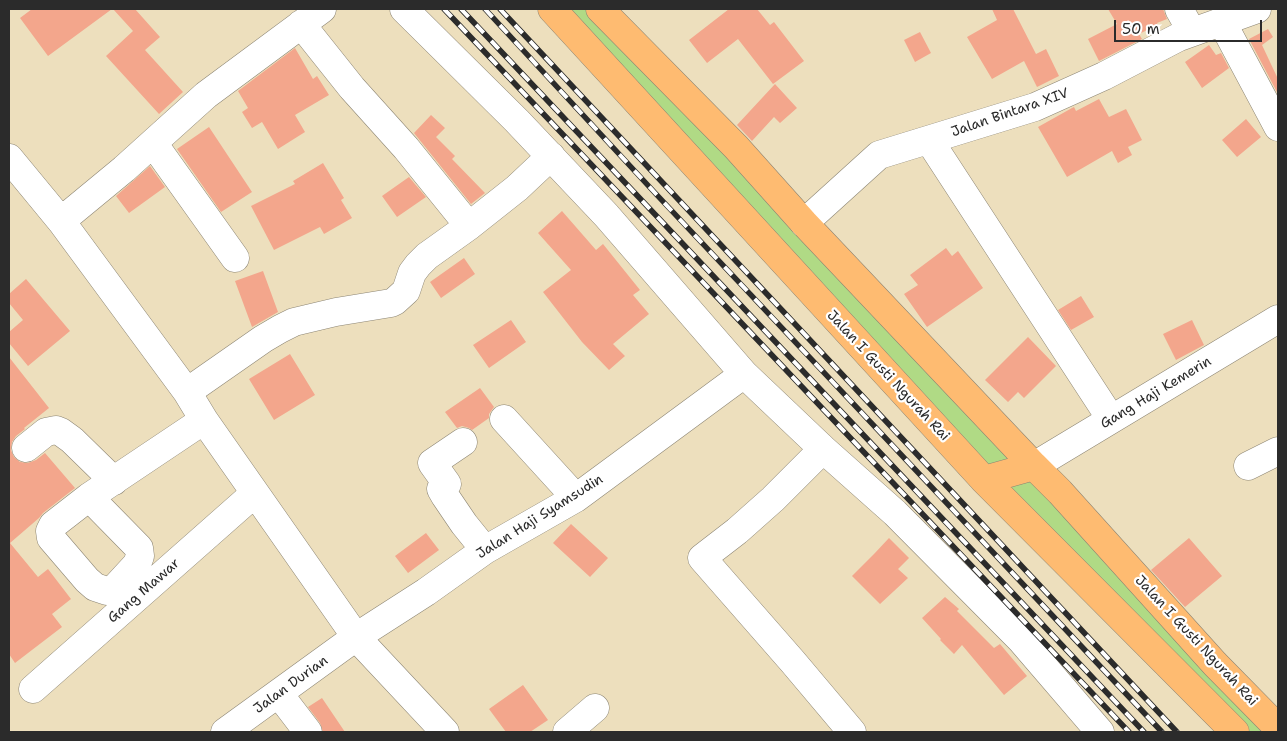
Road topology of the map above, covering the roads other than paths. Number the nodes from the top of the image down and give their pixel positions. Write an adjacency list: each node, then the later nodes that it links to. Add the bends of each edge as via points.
1 (404, 9): 12 (street)
2 (600, 9): 15 (main road, Jalan I Gusti Ngurah Rai, via 736,147)
3 (1179, 9): 8 (street)
4 (1257, 9): 7 (street, Jalan Bintara XIV)
5 (562, 12): 30 (main road, Jalan I Gusti Ngurah Rai)
6 (311, 16): 11 (street, via 206,95); 16 (street, via 352,88)
7 (1222, 22): 8 (street, Jalan Bintara XIV); 9 (street)
8 (1192, 32): 10 (street, Jalan Bintara XIV, via 1049,102)
9 (1278, 127)
10 (929, 140): 15 (street, Jalan Bintara XIV, via 879,155); 22 (street)
11 (153, 143): 14 (street); 17 (street)
12 (551, 156): 16 (street); 19 (street)
13 (9, 158): 14 (street)
14 (61, 221): 20 (street)
15 (804, 223): 28 (main road, Jalan I Gusti Ngurah Rai)
16 (469, 226): 20 (street, via 418,265 406,291 395,301 294,322)
17 (235, 258)
18 (1278, 319): 22 (street, Gang Haji Kemerin)
19 (744, 374): 26 (street); 34 (street, Jalan Haji Syamsudin)
20 (187, 392): 23 (street)
21 (504, 419): 34 (street)
22 (1111, 419): 28 (street, Gang Haji Kemerin)
23 (204, 420): 31 (street); 32 (street)
24 (463, 442): 35 (street, via 432,463 447,484 441,489 445,496)
25 (26, 448): 31 (street, via 46,432 56,430 72,440)
26 (823, 449): 45 (street, via 773,499 702,558); 46 (street, via 895,513 1021,640)
27 (1278, 451): 29 (street)
28 (1034, 466): 30 (main road); 40 (main road, Jalan I Gusti Ngurah Rai, via 1214,664)
29 (1248, 466)
30 (984, 480): 47 (main road, Jalan I Gusti Ngurah Rai)
31 (114, 481): 33 (street)
32 (255, 494): 36 (street); 37 (street, Gang Mawar)
33 (89, 497)
34 (576, 498): 35 (street, Jalan Haji Syamsudin)
35 (486, 550): 36 (street, Jalan Haji Syamsudin)
36 (356, 638): 38 (street, Jalan Durian); 43 (street)
37 (34, 689)
38 (279, 694): 41 (street, Jalan Durian); 42 (street)
39 (595, 708): 44 (street)
40 (1278, 728)
41 (225, 732)
42 (308, 732)
43 (445, 732)
44 (567, 732)
45 (852, 732)
46 (1100, 732)
47 (1235, 732)

